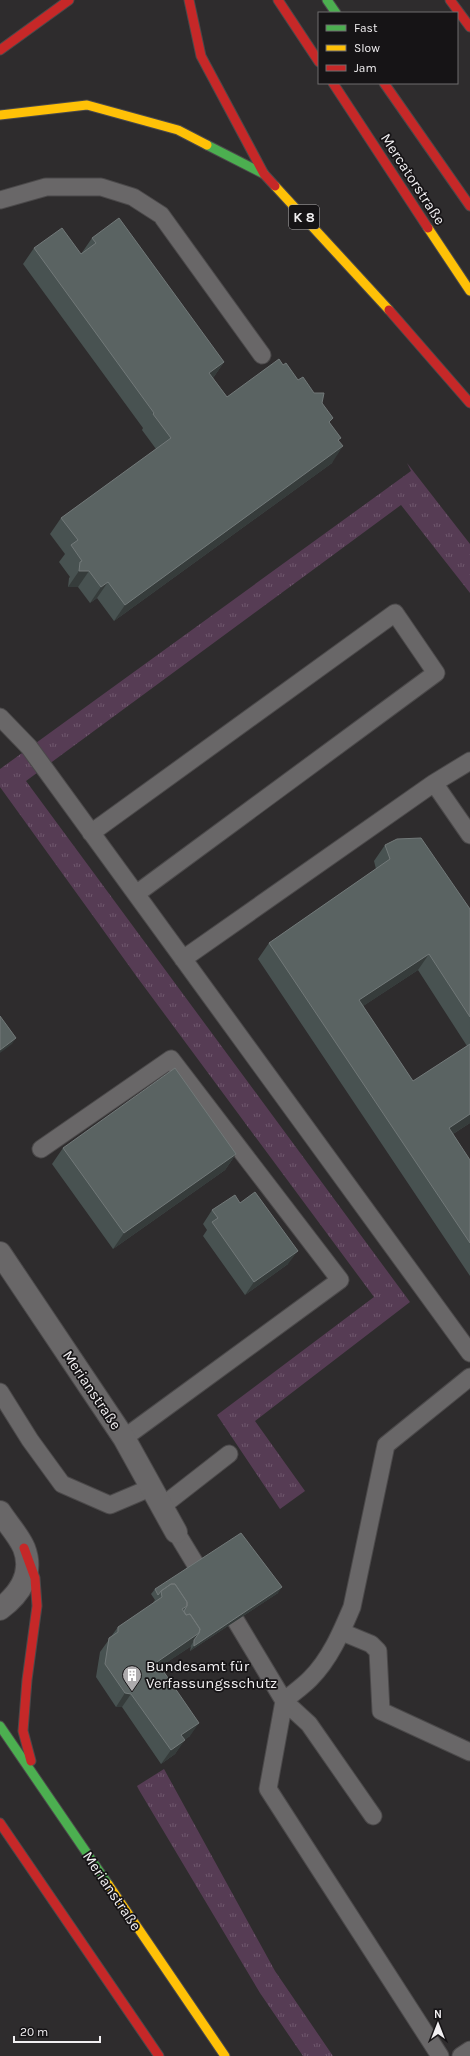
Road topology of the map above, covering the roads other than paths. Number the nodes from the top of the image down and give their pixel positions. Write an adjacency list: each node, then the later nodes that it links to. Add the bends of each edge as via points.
1 (69, 0): 10 (main road)
2 (189, 0): 15 (main road, K 8, via 201,56)
3 (278, 0): 11 (main road)
4 (327, 0): 7 (main road)
5 (450, 0): 8 (main road)
6 (457, 0): 8 (main road)
7 (335, 12)
8 (462, 15): 9 (main road)
9 (470, 27)
10 (0, 50)
11 (318, 60)
12 (334, 84): 18 (main road, Mercatorstraße)
13 (385, 84): 17 (main road, Mercatorstraße)
14 (0, 115): 15 (main road, K 8, via 87,105 178,130)
15 (264, 174): 20 (main road, K 8, via 401,323)
16 (0, 200): 19 (lane, via 46,187 101,187 132,197 161,215)
17 (470, 206)
18 (470, 291)
19 (262, 355)
20 (470, 403)
21 (0, 717): 24 (lane, via 29,747)
22 (470, 761): 23 (lane)
23 (434, 783): 25 (lane); 27 (lane)
24 (91, 834): 26 (lane); 26 (lane, via 395,613 436,673)
25 (470, 836)
26 (136, 894): 27 (lane)
27 (182, 959): 30 (lane)
28 (41, 1149): 33 (lane, via 171,1059 340,1280)
29 (0, 1253): 33 (street, Merianstraße)
30 (470, 1353)
31 (470, 1377): 43 (lane, via 386,1445 352,1607)
32 (0, 1392): 35 (lane, via 62,1484 110,1505)
33 (124, 1438): 35 (street, Merianstraße)
34 (229, 1454): 36 (lane)
35 (150, 1488): 36 (street, Merianstraße)
36 (161, 1507): 38 (street, Merianstraße)
37 (0, 1512): 39 (street)
38 (176, 1532): 40 (lane)
39 (24, 1548): 41 (street, via 27,1565 25,1583); 47 (main road, via 35,1578 37,1606 23,1731)
40 (196, 1565)
41 (0, 1609)
42 (236, 1620): 44 (lane)
43 (342, 1632): 44 (lane, via 328,1657 310,1679); 46 (lane, via 371,1644 378,1651 381,1711)
44 (284, 1701): 48 (lane, via 309,1724); 53 (lane, via 268,1789)
45 (0, 1726): 47 (main road, Merianstraße)
46 (470, 1752)
47 (35, 1778): 52 (main road, Merianstraße)
48 (373, 1816)
49 (0, 1823): 51 (main road)
50 (470, 2050): 54 (lane)
51 (159, 2056)
52 (225, 2056)
53 (440, 2056)
54 (461, 2056)

